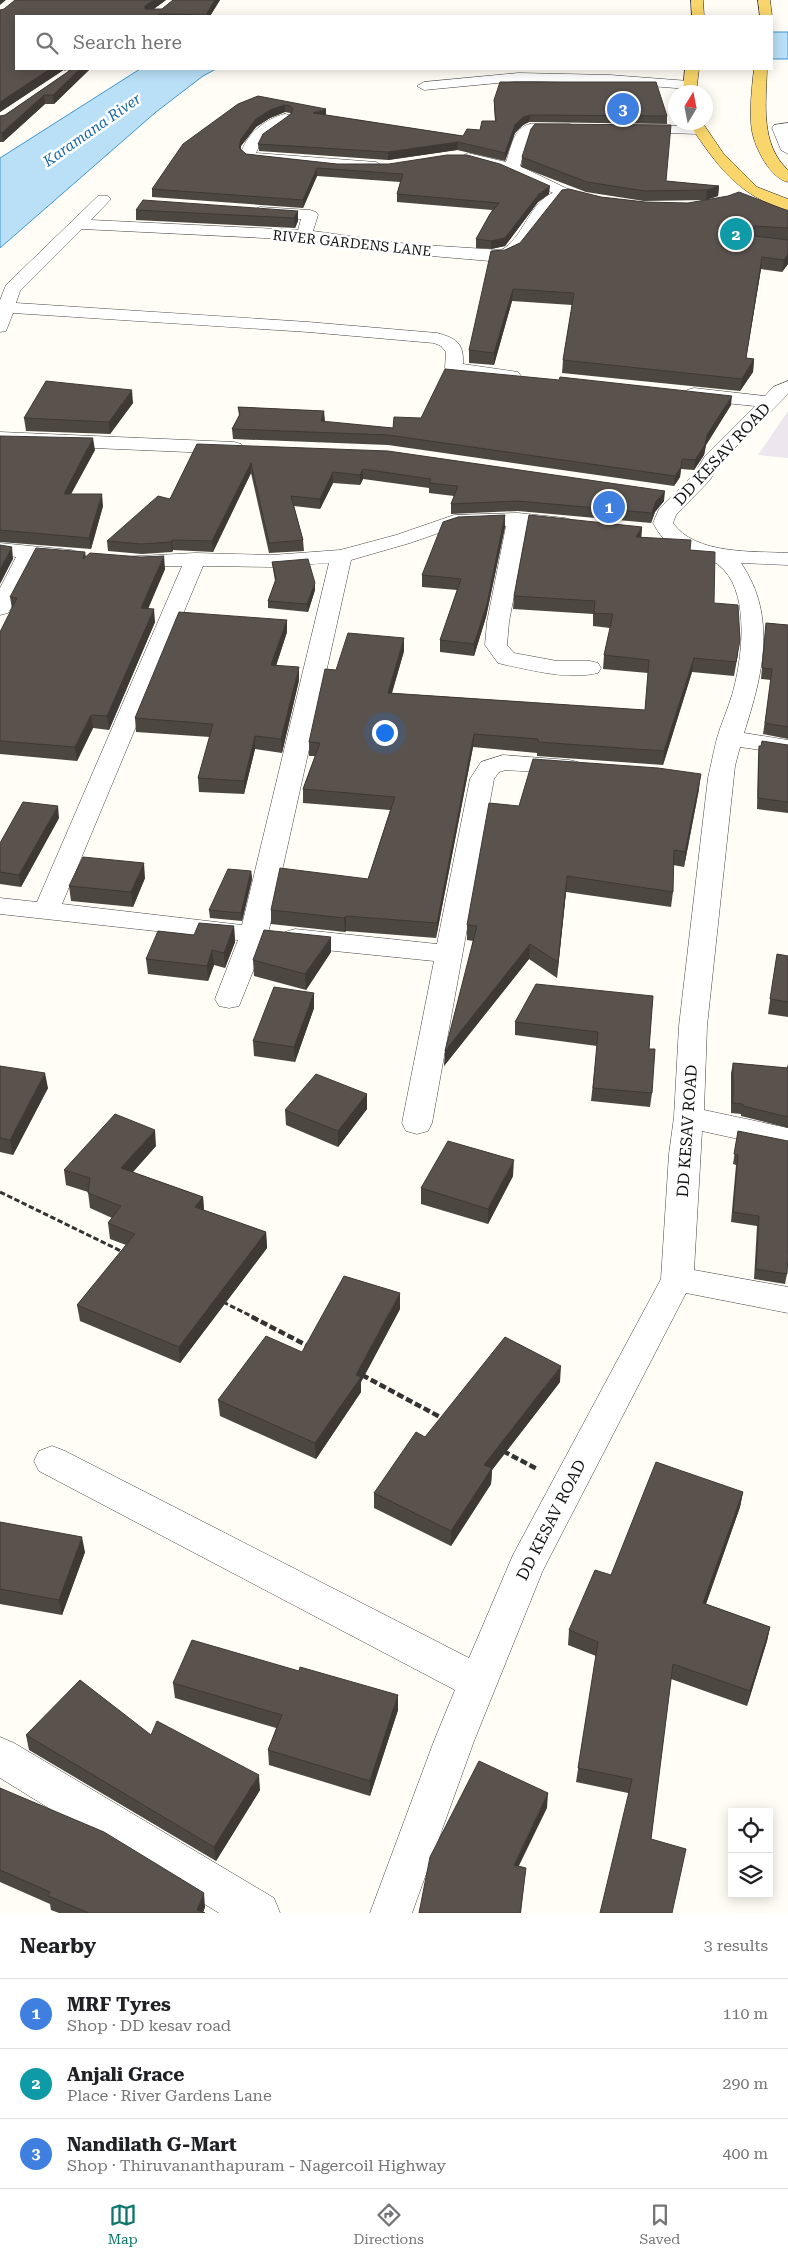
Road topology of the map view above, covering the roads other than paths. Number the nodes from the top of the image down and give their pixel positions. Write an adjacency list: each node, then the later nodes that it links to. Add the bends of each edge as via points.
1 (697, 0): 3 (main road)
2 (764, 0): 4 (main road)
3 (698, 15)
4 (766, 15)
5 (692, 70): 7 (main road)
6 (760, 70): 20 (main road, via 759,131 771,162)
7 (689, 85)
8 (424, 86): 9 (street, via 519,77 610,79)
9 (668, 86)
10 (285, 118): 18 (street, via 255,139 248,154 252,157)
11 (668, 127): 14 (street)
12 (788, 127): 16 (street, via 779,128)
13 (579, 128): 19 (street, via 530,128 522,135)
14 (619, 129)
15 (700, 130): 24 (main road, via 746,192)
16 (788, 150)
17 (453, 156): 19 (street)
18 (391, 166)
19 (512, 168): 21 (street)
20 (785, 172)
21 (567, 194): 23 (street); 27 (street, RIVER GARDENS LANE, via 555,197 545,206 512,252 504,255 408,249)
22 (103, 199): 26 (street)
23 (610, 203)
24 (788, 205)
25 (243, 211): 27 (street, via 310,215)
26 (78, 224): 27 (street, RIVER GARDENS LANE); 28 (street, via 12,289)
27 (304, 235)
28 (6, 307): 29 (street); 30 (street, via 437,338 447,342 455,351 454,368)
29 (0, 327)
30 (527, 377)
31 (673, 392): 32 (street)
32 (779, 395): 40 (street, DD KESAV ROAD, via 712,460 703,476 670,494 663,523 656,533)
33 (0, 438): 34 (street)
34 (257, 448)
35 (518, 519): 36 (street); 39 (street, via 454,522); 44 (street, via 496,645 506,658 558,668)
36 (585, 526)
37 (0, 549): 38 (street)
38 (30, 553): 41 (street, via 142,562); 43 (street)
39 (341, 556): 41 (street, via 272,561); 50 (street)
40 (719, 556): 42 (street); 45 (street, DD KESAV ROAD, via 732,566 746,590 752,627 747,683)
41 (195, 559): 49 (street)
42 (788, 559)
43 (0, 608)
44 (590, 668)
45 (729, 738): 46 (street); 53 (street, DD KESAV ROAD, via 710,778)
46 (788, 747)
47 (592, 769): 51 (street, via 503,762 490,767 482,779)
48 (0, 906): 49 (street)
49 (46, 911): 50 (street)
50 (254, 934): 51 (street); 52 (street)
51 (450, 954): 54 (street)
52 (229, 999)
53 (689, 1117): 55 (street); 56 (street, DD KESAV ROAD)
54 (417, 1123)
55 (788, 1139)
56 (676, 1279): 57 (street); 59 (street, DD KESAV ROAD, via 526,1566)
57 (788, 1300)
58 (52, 1461): 59 (street)
59 (479, 1683): 62 (street, DD KESAV ROAD, via 454,1741)
60 (0, 1756): 61 (street)
61 (259, 1913)
62 (391, 1913)

